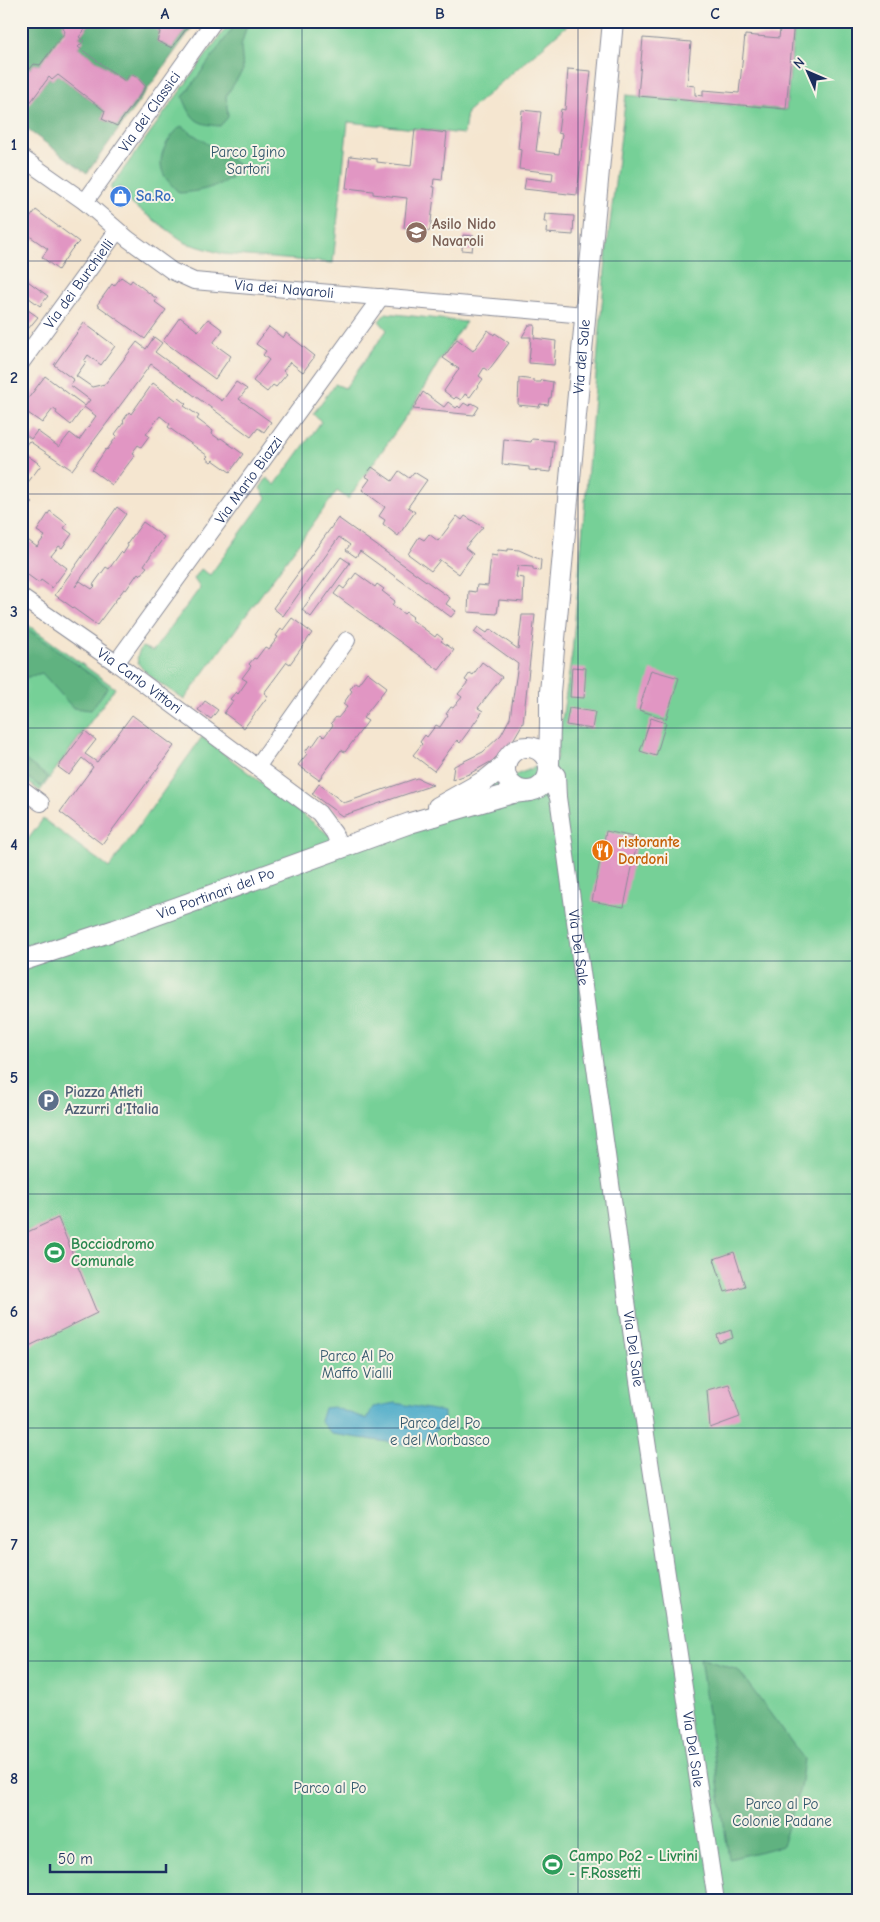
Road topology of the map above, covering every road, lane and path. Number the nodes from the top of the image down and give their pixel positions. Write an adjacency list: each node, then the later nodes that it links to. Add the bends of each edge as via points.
1 (214, 21): 4 (street, Via dei Classici)
2 (613, 21): 7 (street, Via del Sale)
3 (21, 157): 4 (street, Via dei Navaroli)
4 (85, 202): 5 (street, Via dei Navaroli)
5 (118, 231): 6 (street, Via dei Navaroli, via 172,271 194,281); 8 (street, Via dei Burchielli)
6 (381, 297): 7 (street, Via dei Navaroli); 11 (street, Via Mario Biazzi)
7 (585, 315): 12 (street, Via del Sale)
8 (21, 363)
9 (21, 597): 11 (street, Via Carlo Vittori)
10 (347, 640): 15 (street)
11 (116, 663): 15 (street, Via Carlo Vittori)
12 (550, 692): 13 (street, Via del Sale, via 541,730 533,741); 16 (street, Via del Sale, via 550,723)
13 (521, 748): 14 (street, Via del Sale, via 511,754); 16 (street, Via del Sale, via 542,752)
14 (506, 764): 16 (street, via 507,778 516,788); 20 (street, Via Portinari del Po, via 486,780)
15 (256, 767): 21 (street, Via Carlo Vittori, via 318,814 334,833)
16 (542, 778): 18 (street, Via del Sale, via 552,769 557,775); 20 (street, Via Portinari del Po, via 513,793)
17 (21, 788): 19 (street)
18 (558, 797): 23 (street, Via Del Sale, via 639,1389)
19 (41, 803)
20 (410, 823): 21 (street, Via Portinari del Po)
21 (341, 849): 22 (street, Via Portinari del Po)
22 (21, 961)
23 (716, 1901)

